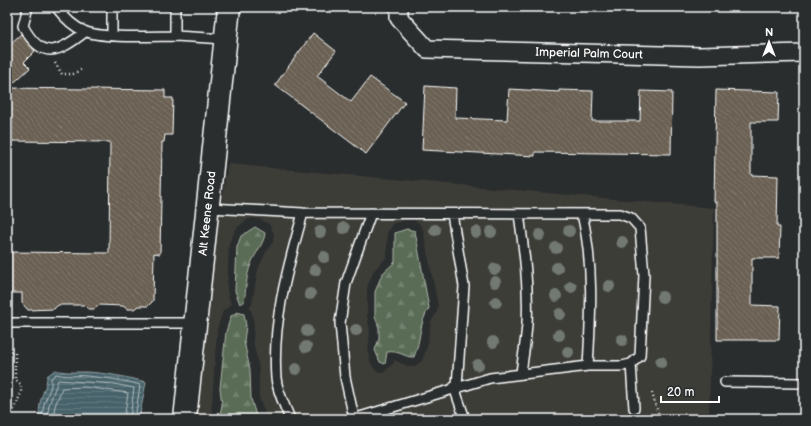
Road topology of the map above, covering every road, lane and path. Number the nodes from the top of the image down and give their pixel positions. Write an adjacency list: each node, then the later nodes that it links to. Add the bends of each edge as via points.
1 (28, 7): 7 (lane, via 23,26 39,48 52,50 66,47)
2 (56, 7): 7 (lane)
3 (112, 7): 8 (lane)
4 (175, 7): 9 (lane)
5 (229, 7): 10 (street, Alt Keene Road)
6 (399, 7): 11 (street, Imperial Palm Court, via 399,18 426,49 700,56)
7 (85, 32): 8 (lane)
8 (112, 35): 9 (lane)
9 (175, 36): 10 (lane)
10 (226, 40): 14 (street, Alt Keene Road)
11 (804, 53)
12 (54, 63): 13 (path, via 62,74 73,74)
13 (82, 69)
14 (209, 208): 15 (lane); 21 (street, Alt Keene Road)
15 (303, 213): 16 (lane); 34 (lane, via 282,289 276,342 276,380)
16 (371, 214): 17 (lane); 35 (lane, via 346,283 340,323 345,377)
17 (452, 214): 18 (lane); 28 (lane, via 464,286)
18 (519, 214): 19 (lane); 25 (lane, via 527,289 527,324)
19 (582, 214): 23 (lane, via 620,214 631,218 640,228 644,275 640,356); 24 (lane, via 591,277)
20 (7, 323): 21 (lane)
21 (196, 323): 33 (street, Alt Keene Road)
22 (7, 353): 32 (path, via 14,353 15,379 20,385 21,393)
23 (631, 364): 24 (lane); 30 (lane)
24 (588, 366): 25 (lane)
25 (522, 373): 28 (lane)
26 (725, 382): 27 (lane)
27 (804, 383)
28 (455, 387): 31 (lane); 36 (lane)
29 (652, 393): 37 (path)
30 (634, 408)
31 (376, 416): 35 (lane)
32 (10, 419)
33 (185, 419)
34 (290, 419)
35 (354, 419)
36 (465, 419)
37 (660, 419)

